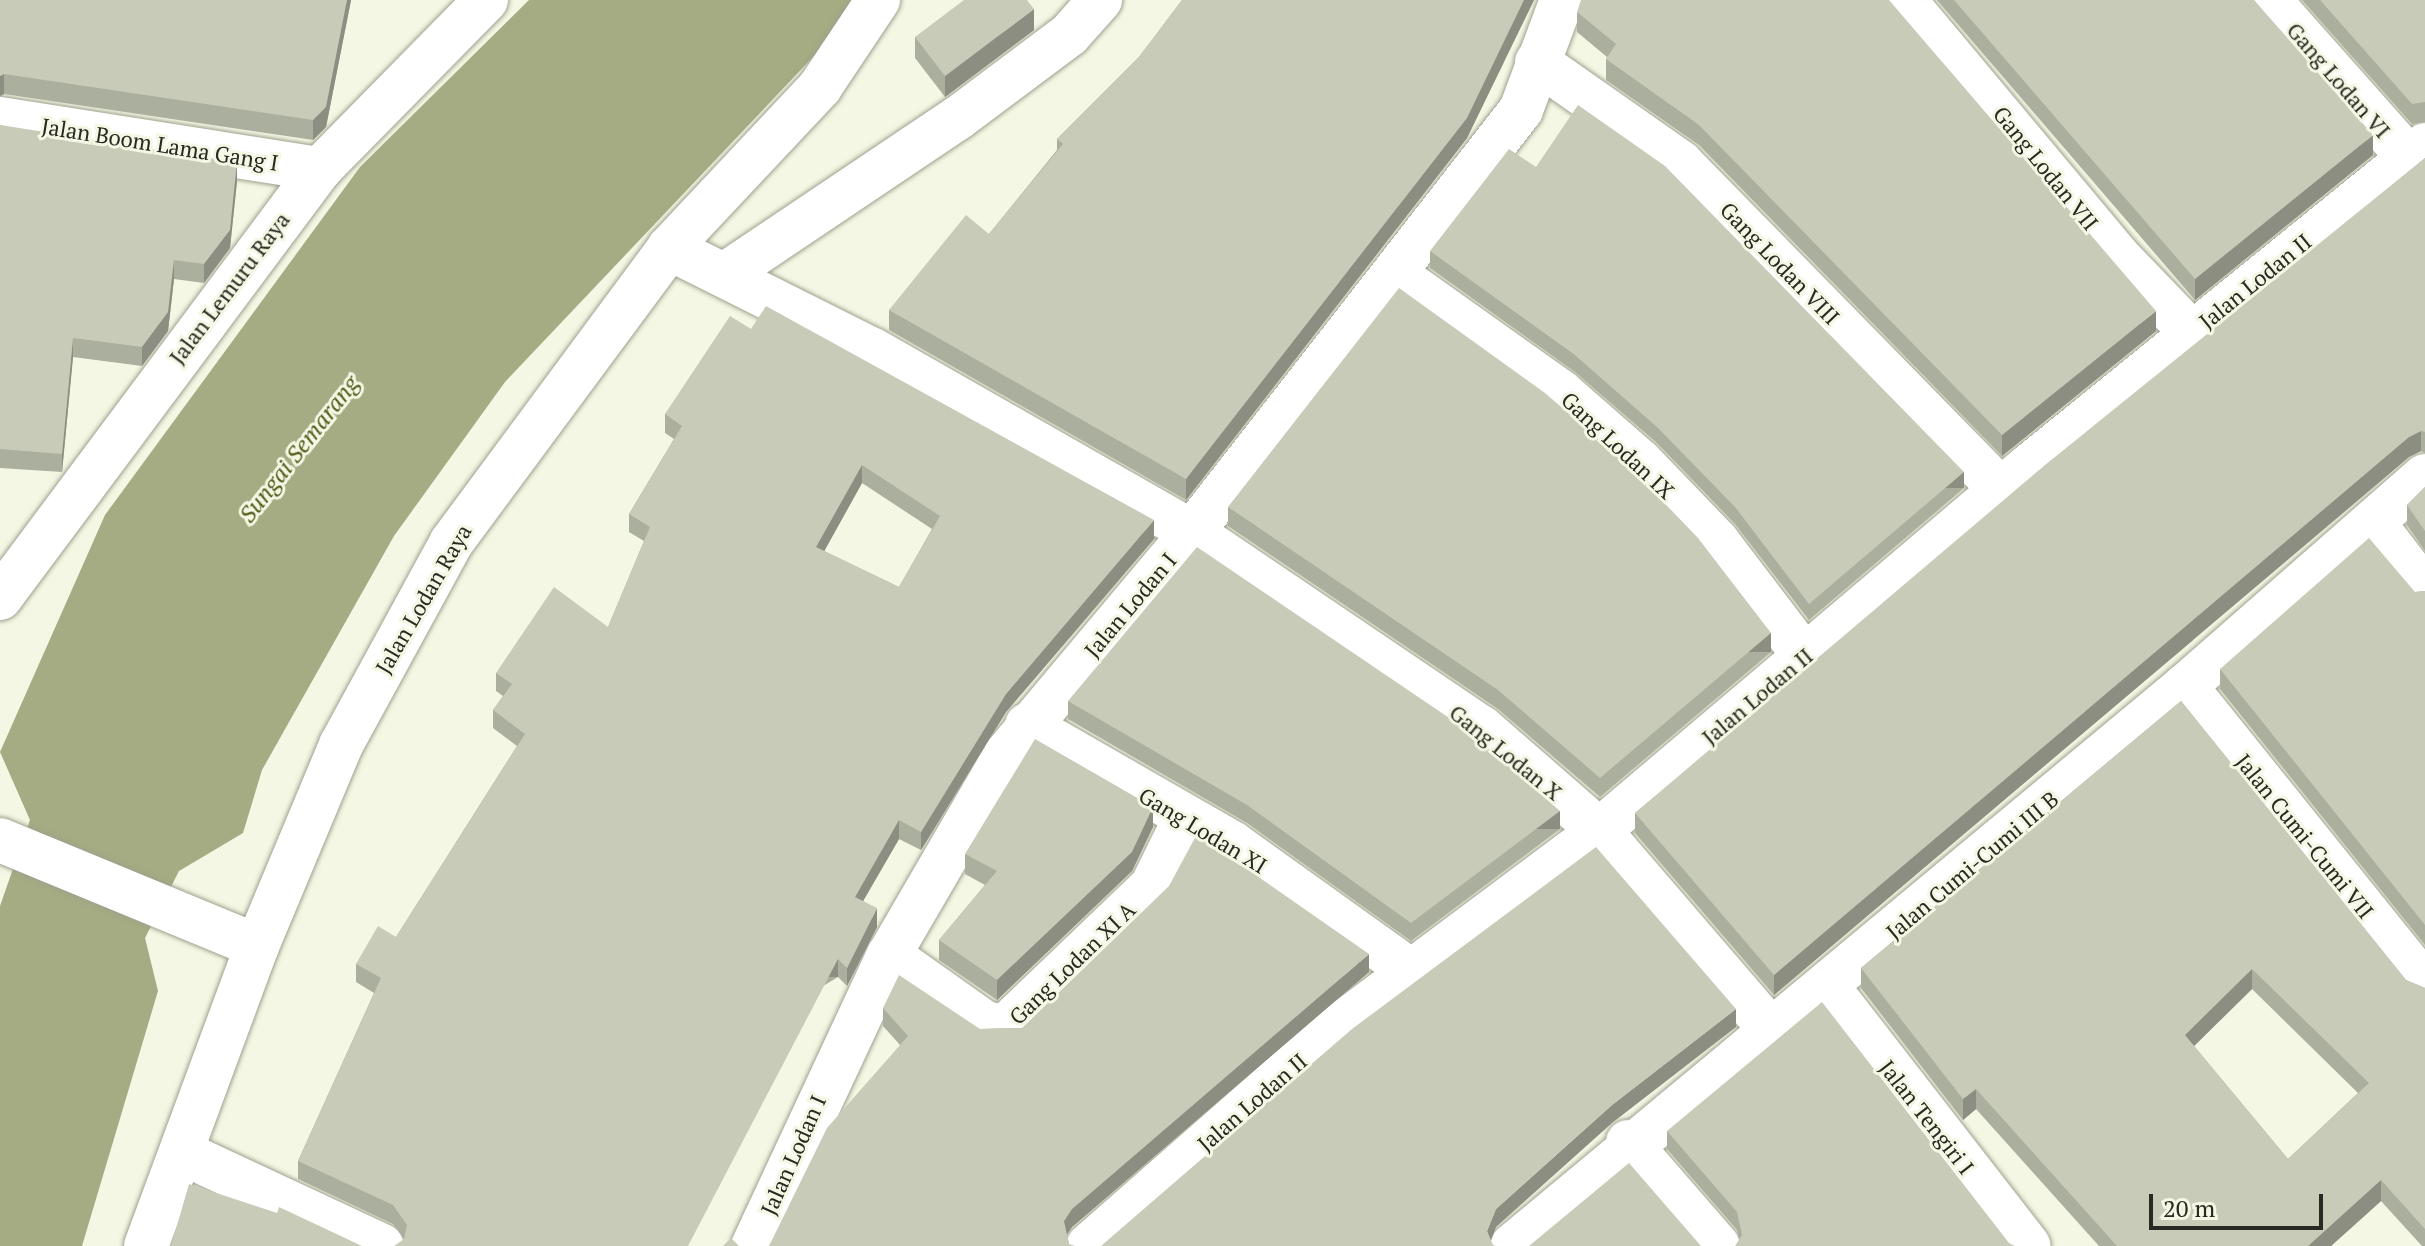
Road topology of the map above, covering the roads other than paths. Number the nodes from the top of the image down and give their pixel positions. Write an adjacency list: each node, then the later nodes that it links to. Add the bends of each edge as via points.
1 (486, 0): 10 (street, Jalan Lemuru Raya)
2 (878, 0): 11 (street, Jalan Lodan Raya, via 820,87)
3 (1100, 0): 13 (street, via 1069,35 958,118)
4 (1562, 0): 7 (street, Jalan Lodan I)
5 (1904, 0): 14 (street, Gang Lodan VII, via 2117,255)
6 (2269, 0): 9 (street, Gang Lodan VI)
7 (1537, 62): 12 (street, Jalan Lodan I, via 1521,110); 16 (street, Gang Lodan VIII, via 1681,163)
8 (0, 119): 10 (street, Jalan Boom Lama Gang I)
9 (2417, 152): 14 (street, Jalan Lodan II)
10 (320, 169): 20 (street, Jalan Lemuru Raya)
11 (669, 248): 13 (street, Gang Lodan X); 27 (street, Jalan Lodan Raya, via 451,543 341,745)
12 (1395, 274): 18 (street, Jalan Lodan I); 21 (street, Gang Lodan IX, via 1561,392 1641,462 1717,541)
13 (724, 275): 18 (street, Gang Lodan X, via 873,350)
14 (2192, 333): 16 (street, Jalan Lodan II)
15 (2425, 476): 17 (street, Jalan Cumi-Cumi III B)
16 (2001, 490): 21 (street, Jalan Lodan II)
17 (2373, 522): 19 (street); 22 (street, Jalan Cumi-Cumi III B)
18 (1192, 532): 23 (street, Jalan Lodan I); 25 (street, Gang Lodan X, via 1482,728)
19 (2425, 590)
20 (0, 598)
21 (1804, 655): 25 (street, Jalan Lodan II)
22 (2185, 686): 30 (street, Jalan Cumi-Cumi VII); 31 (street, Jalan Cumi-Cumi III B)
23 (1027, 725): 24 (street, Gang Lodan XI); 28 (street, Jalan Lodan I)
24 (1185, 819): 28 (street, Gang Lodan XI A, via 1152,886 1005,1027 994,1029); 29 (street, Gang Lodan XI, via 1232,843)
25 (1599, 830): 29 (street, Jalan Lodan II); 32 (street, Gang Lodan X)
26 (0, 840): 27 (street, via 172,906)
27 (257, 946): 34 (street, Jalan Lodan Raya)
28 (889, 955): 37 (street, Jalan Lodan I)
29 (1412, 972): 38 (street, Jalan Lodan II)
30 (2425, 985)
31 (1827, 986): 32 (street, Jalan Cumi-Cumi III B); 41 (street, Jalan Tengiri I)
32 (1770, 1029): 33 (street, Jalan Cumi-Cumi III B)
33 (1628, 1142): 39 (street, Jalan Cumi-Cumi III B); 40 (street)
34 (185, 1154): 35 (street, Jalan Lodan Raya); 36 (street)
35 (146, 1246)
36 (382, 1246)
37 (753, 1246)
38 (1088, 1246)
39 (1512, 1246)
40 (1718, 1246)
41 (2029, 1246)

